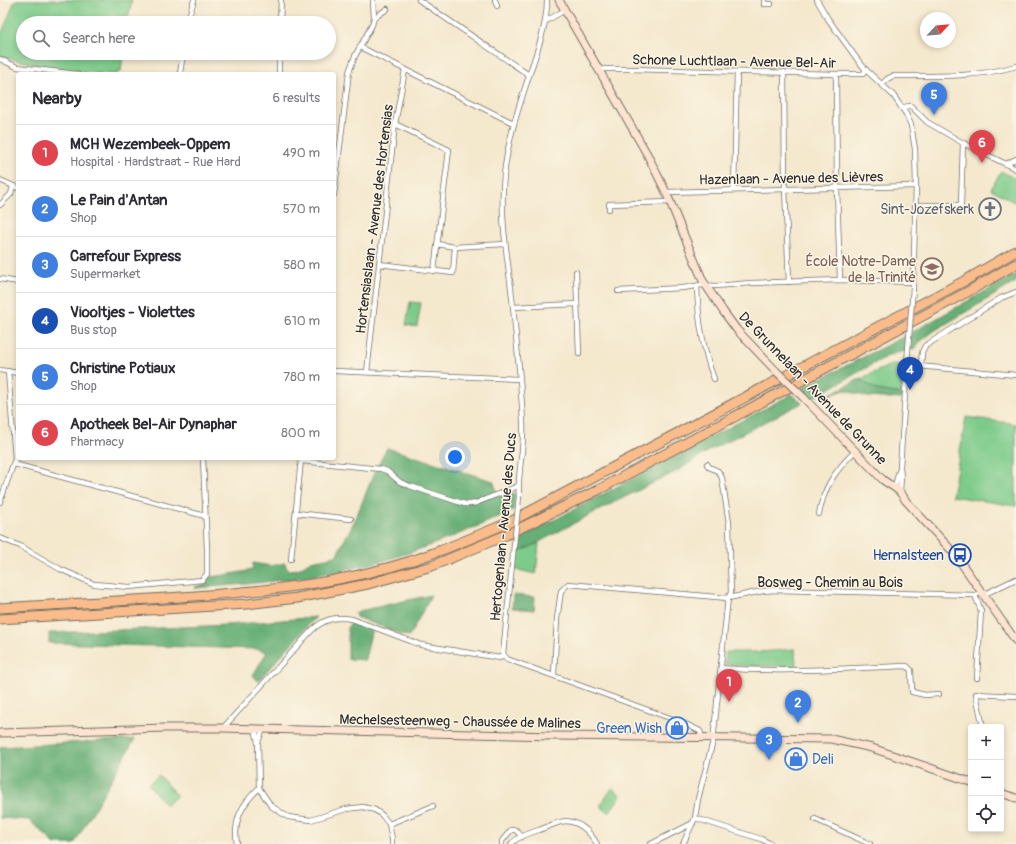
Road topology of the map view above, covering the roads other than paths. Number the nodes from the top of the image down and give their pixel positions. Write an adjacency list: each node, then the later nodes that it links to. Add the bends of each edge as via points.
1 (194, 0): 14 (street)
2 (280, 0): 15 (street)
3 (373, 0): 16 (street)
4 (420, 0): 32 (street)
5 (495, 0): 11 (street)
6 (547, 0): 17 (street, Hertogenlaan - Avenue des Ducs)
7 (559, 0): 13 (main road, De Grunnelaan - Avenue de Grunne)
8 (764, 0): 10 (street, via 764,4)
9 (817, 0): 24 (street)
10 (771, 4)
11 (497, 6)
12 (386, 9): 16 (street)
13 (565, 10): 17 (street); 25 (main road, De Grunnelaan - Avenue de Grunne)
14 (189, 16)
15 (280, 16)
16 (374, 18): 18 (street)
17 (546, 22): 32 (street, Hertogenlaan - Avenue des Ducs)
18 (360, 48): 23 (street); 43 (street, via 351,64 348,80)
19 (0, 59): 26 (street, via 17,67)
20 (182, 60): 27 (street)
21 (279, 60): 28 (street)
22 (1016, 66): 33 (street, via 948,76 893,76)
23 (405, 70): 37 (street, Hortensiaslaan - Avenue des Hortensias); 38 (street)
24 (866, 70): 31 (street, Schone Luchtlaan - Avenue Bel-Air, via 863,74); 33 (street)
25 (599, 71): 29 (street, Schone Luchtlaan - Avenue Bel-Air, via 603,69); 50 (main road, De Grunnelaan - Avenue de Grunne)
26 (60, 72)
27 (180, 72)
28 (279, 72)
29 (737, 72): 30 (street, Schone Luchtlaan - Avenue Bel-Air); 49 (street)
30 (784, 72): 31 (street, Schone Luchtlaan - Avenue Bel-Air); 47 (street)
31 (836, 74): 48 (street)
32 (529, 75): 38 (street, Hertogenlaan - Avenue des Ducs)
33 (882, 84): 34 (street)
34 (902, 108): 35 (street); 36 (street)
35 (914, 108): 36 (street); 39 (street, via 927,122)
36 (906, 114): 45 (street, via 913,131)
37 (395, 124): 55 (street, via 449,150); 59 (street, Hortensiaslaan - Avenue des Hortensias)
38 (513, 124): 56 (street, Hertogenlaan - Avenue des Ducs, via 504,176 502,220)
39 (964, 143): 41 (street); 53 (street, via 961,205)
40 (1016, 159): 41 (street)
41 (1006, 164): 42 (street)
42 (1016, 169)
43 (336, 178)
44 (0, 180): 46 (street)
45 (916, 186): 48 (street, Hazenlaan - Avenue des Lièvres); 53 (street)
46 (16, 187): 52 (street)
47 (786, 188): 48 (street, Hazenlaan - Avenue des Lièvres); 49 (street, Hazenlaan - Avenue des Lièvres); 66 (street)
48 (837, 188): 64 (street)
49 (734, 190): 50 (street, Hazenlaan - Avenue des Lièvres)
50 (666, 192): 51 (main road, De Grunnelaan - Avenue de Grunne)
51 (671, 202): 54 (street, via 609,204); 69 (main road, De Grunnelaan - Avenue de Grunne)
52 (0, 205)
53 (915, 205): 67 (street)
54 (609, 208)
55 (436, 244): 57 (street); 61 (street)
56 (505, 244): 57 (street); 73 (street, Hertogenlaan - Avenue des Ducs)
57 (455, 247): 61 (street, via 453,273)
58 (1016, 251): 103 (highway, via 510,522 425,556 379,571 248,592)
59 (379, 264): 61 (street); 80 (street, Hortensiaslaan - Avenue des Hortensias)
60 (1016, 264): 104 (highway, via 598,490 506,535 432,566 368,584 297,598 247,604)
61 (434, 271)
62 (576, 272): 72 (street)
63 (0, 280): 65 (street)
64 (840, 280): 66 (street); 67 (street)
65 (16, 282)
66 (789, 282): 69 (street)
67 (913, 282): 75 (street, bridge)
68 (697, 286): 69 (street); 70 (street); 84 (street, via 701,328)
69 (707, 286): 85 (main road, De Grunnelaan - Avenue de Grunne, bridge, via 737,330)
70 (618, 291)
71 (1016, 292): 76 (street, via 1001,298 925,346)
72 (578, 304): 73 (street); 74 (street)
73 (513, 307): 83 (street, Hertogenlaan - Avenue des Ducs)
74 (579, 354)
75 (907, 365): 76 (street); 91 (street)
76 (921, 367): 82 (street)
77 (0, 370): 78 (street)
78 (8, 371): 81 (street); 88 (street)
79 (336, 371): 80 (street)
80 (366, 372): 83 (street)
81 (16, 373)
82 (1016, 375)
83 (519, 379): 90 (street, Hertogenlaan - Avenue des Ducs, via 523,423)
84 (714, 380)
85 (856, 451): 91 (main road, De Grunnelaan - Avenue de Grunne, via 883,480); 94 (street, via 831,478)
86 (203, 460): 95 (street)
87 (301, 460): 90 (street, via 387,471 400,482 466,504 476,503); 93 (street)
88 (14, 464): 92 (street); 95 (street)
89 (707, 464): 102 (street, via 720,472 728,512 731,593)
90 (518, 486): 106 (street, Hertogenlaan - Avenue des Ducs, bridge, via 519,497)
91 (897, 489): 100 (main road, De Grunnelaan - Avenue de Grunne, via 954,553)
92 (0, 502)
93 (296, 513): 96 (street); 98 (street)
94 (819, 514)
95 (205, 516): 97 (street, via 206,574 202,580 129,587 94,584)
96 (351, 519)
97 (0, 538)
98 (291, 559)
99 (1016, 578): 100 (street, Bosweg - Chemin au Bois)
100 (984, 594): 101 (street, Bosweg - Chemin au Bois); 105 (main road, De Grunnelaan - Avenue de Grunne)
101 (975, 595): 102 (street, Bosweg - Chemin au Bois, via 775,590); 109 (street, via 981,611)
102 (728, 598): 107 (street); 108 (street, Bosweg - Chemin au Bois, via 568,584 561,591)
103 (0, 608)
104 (0, 619)
105 (1016, 641)
106 (502, 654): 108 (street, via 507,659); 113 (street, via 500,658 421,645 352,619 331,619 318,624)
107 (721, 668): 110 (street, via 798,670 907,666 911,670 912,692 925,695); 118 (street)
108 (554, 675): 117 (street, via 681,722 700,731)
109 (977, 678)
110 (939, 694)
111 (1016, 696): 112 (street, via 976,694)
112 (982, 724)
113 (222, 728): 114 (main road, Mechelsesteenweg - Chaussée de Malines); 116 (main road, Mechelsesteenweg - Chaussée de Malines)
114 (254, 729): 115 (main road, Mechelsesteenweg - Chaussée de Malines); 119 (street)
115 (263, 729): 117 (main road, Mechelsesteenweg - Chaussée de Malines); 119 (street)
116 (0, 734)
117 (702, 738): 118 (main road, Mechelsesteenweg - Chaussée de Malines)
118 (713, 738): 120 (main road, Mechelsesteenweg - Chaussée de Malines, via 820,739 851,743 884,751); 125 (street)
119 (258, 742): 121 (street)
120 (968, 781)
121 (259, 788): 128 (street, via 271,806 288,817 311,820 346,809 363,807 375,810); 130 (street, via 246,801 239,814 235,836)
122 (1004, 794): 123 (main road)
123 (1016, 798)
124 (434, 806): 128 (street)
125 (695, 818): 127 (street); 137 (street)
126 (815, 819): 138 (street)
127 (693, 823): 135 (street); 136 (street)
128 (389, 824): 131 (street)
129 (522, 837): 132 (street, via 516,830 511,830); 133 (street); 134 (street, via 565,821 580,824 590,832)
130 (237, 844)
131 (392, 844)
132 (502, 844)
133 (511, 844)
134 (597, 844)
135 (651, 844)
136 (683, 844)
137 (771, 844)
138 (870, 844)

